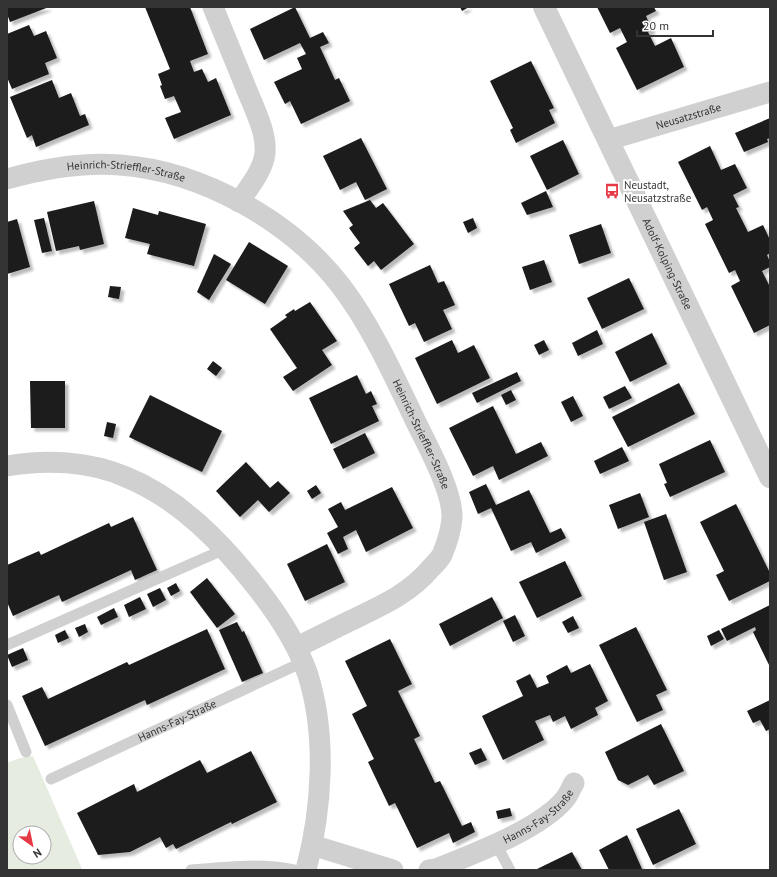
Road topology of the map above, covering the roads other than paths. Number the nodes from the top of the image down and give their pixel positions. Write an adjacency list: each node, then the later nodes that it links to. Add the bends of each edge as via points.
1 (213, 7): 6 (street, via 264,138 265,154 262,164)
2 (544, 7): 4 (street, Adolf-Kolping-Straße)
3 (770, 92): 4 (street, Neusatzstraße)
4 (608, 140): 8 (street, Adolf-Kolping-Straße)
5 (8, 177): 6 (street, Heinrich-Strieffler-Straße, via 79,165 120,165 155,170 194,181)
6 (239, 202): 11 (street, Heinrich-Strieffler-Straße, via 282,228 315,257 341,285 386,358 434,460 449,497 452,517 448,539 440,557 424,576 407,591)
7 (7, 466): 9 (street, via 34,462 66,463 99,468 126,477 188,514)
8 (770, 477)
9 (225, 548): 10 (lane); 11 (street, via 267,600)
10 (7, 645)
11 (300, 654): 14 (lane, Hanns-Fay-Straße); 17 (street, via 315,707 319,745 319,791)
12 (7, 705): 13 (lane)
13 (26, 752)
14 (51, 779)
15 (574, 783): 16 (street, Hanns-Fay-Straße, via 564,800 548,814)
16 (496, 844): 22 (street, Hanns-Fay-Straße); 23 (lane, Hanns-Fay-Straße)
17 (312, 845): 20 (street); 21 (street)
18 (191, 870): 19 (lane, via 248,866)
19 (294, 870)
20 (306, 870)
21 (393, 870)
22 (429, 870)
23 (510, 870)

